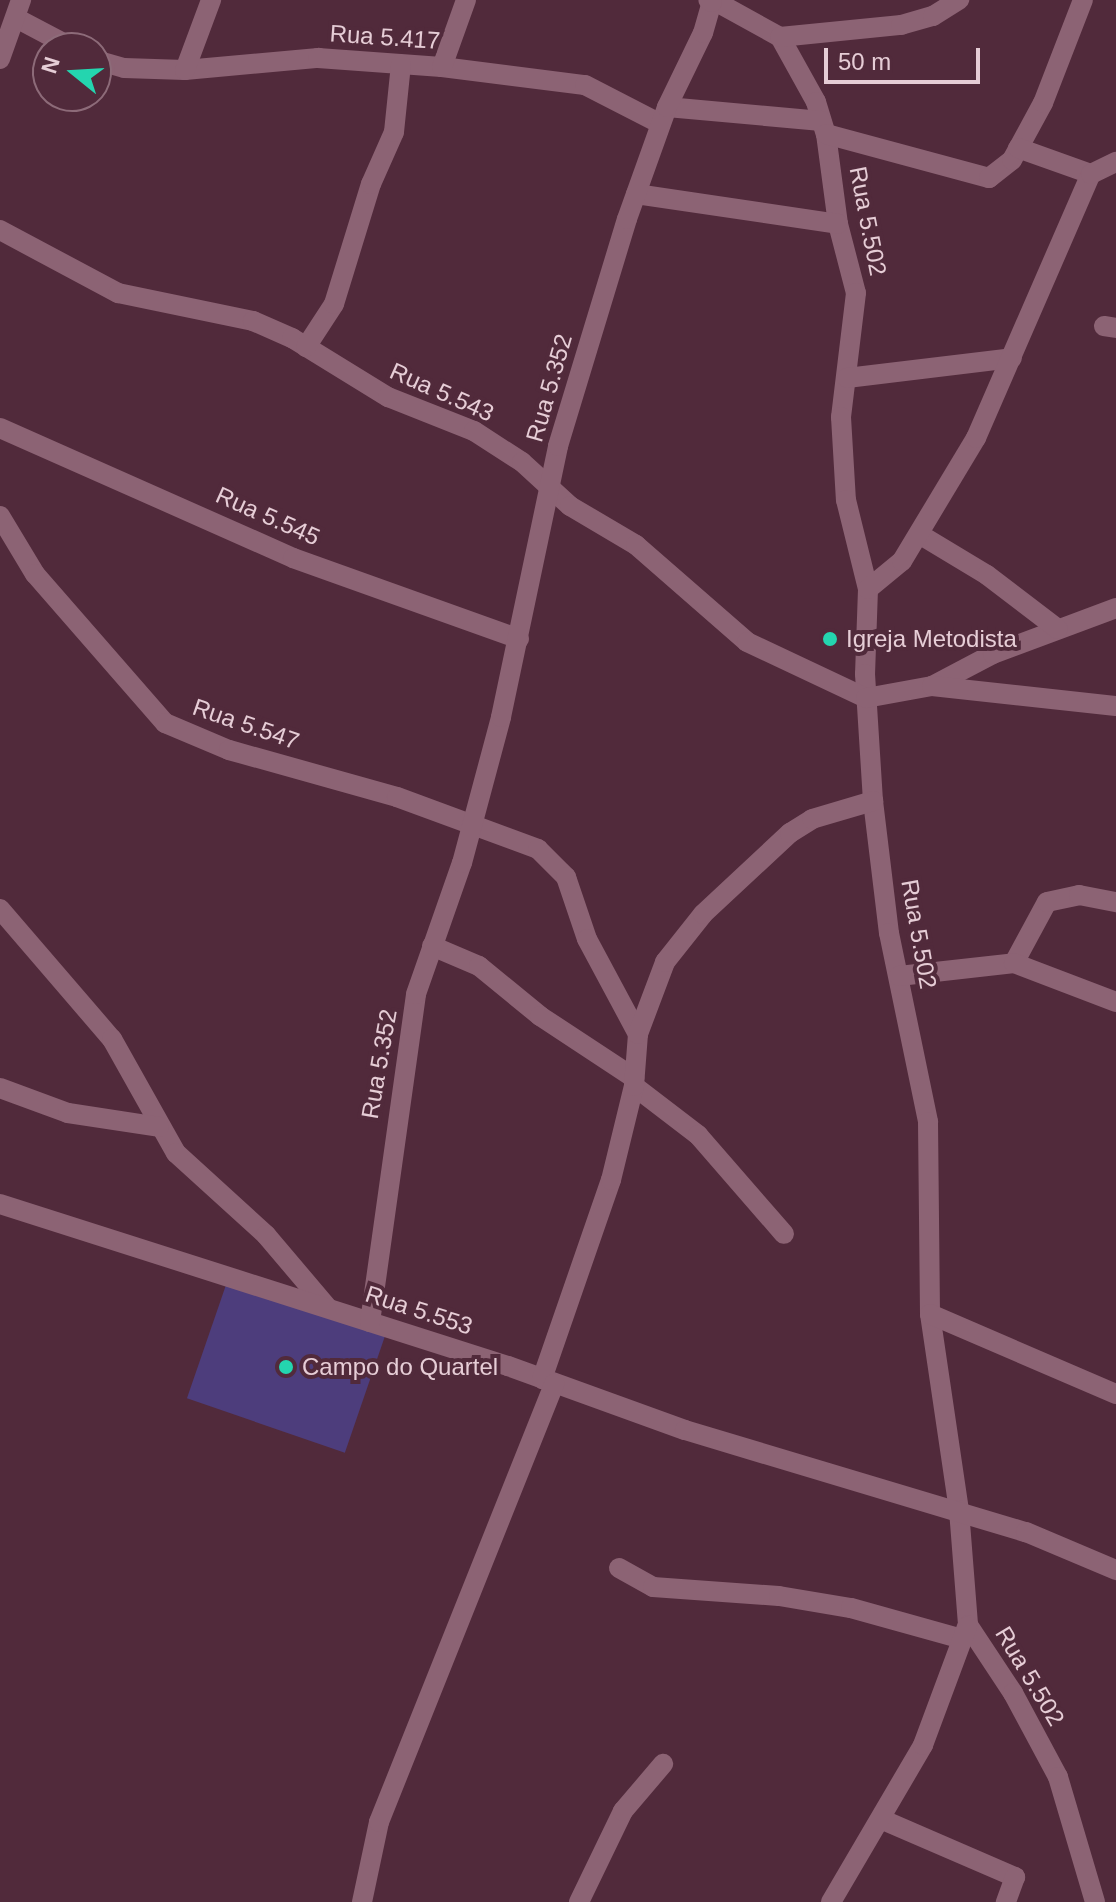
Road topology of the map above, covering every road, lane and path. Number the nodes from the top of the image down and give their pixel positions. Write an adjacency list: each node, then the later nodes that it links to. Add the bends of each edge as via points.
1 (211, 0): 13 (street)
2 (466, 0): 12 (street)
3 (959, 0): 8 (street, via 933,16 901,25)
4 (1083, 0): 16 (street, via 1043,103)
5 (711, 1): 8 (street); 14 (street, Rua 5.352)
6 (18, 5): 7 (street); 9 (street)
7 (53, 32)
8 (780, 37): 15 (street, Rua 5.502)
9 (0, 59)
10 (401, 64): 12 (street, Rua 5.417); 13 (street, Rua 5.417, via 318,58); 22 (street, via 394,132 371,184 334,304)
11 (112, 65): 13 (street, Rua 5.417)
12 (442, 67): 14 (street, Rua 5.417, via 585,85)
13 (185, 70)
14 (664, 116): 15 (street); 19 (street, Rua 5.352)
15 (824, 128): 16 (street, via 974,178 1001,171); 20 (street, Rua 5.502)
16 (1018, 148): 18 (street)
17 (1116, 162): 18 (street)
18 (1091, 174): 23 (street)
19 (636, 194): 20 (street); 26 (street, Rua 5.352)
20 (838, 224): 24 (street, Rua 5.502, via 856,293)
21 (0, 230): 22 (street, Rua 5.543, via 118,293 159,305 224,313)
22 (306, 347): 26 (street, Rua 5.543, via 388,397 474,431 522,462)
23 (1012, 358): 24 (street); 28 (street, via 987,417)
24 (847, 378): 29 (street, Rua 5.502, via 841,417 846,500)
25 (0, 428): 32 (street, Rua 5.545, via 293,558)
26 (548, 488): 32 (street, Rua 5.352); 34 (street, Rua 5.543, via 636,545 747,642)
27 (0, 516): 37 (street, Rua 5.547, via 35,574 165,723 229,750)
28 (919, 534): 29 (street, via 902,561); 31 (street, via 987,575)
29 (868, 589): 34 (street, Rua 5.502)
30 (1116, 608): 31 (street)
31 (1058, 629): 33 (street, via 993,654)
32 (519, 639): 37 (street, Rua 5.352)
33 (932, 686): 34 (street); 35 (street)
34 (866, 698): 36 (street, Rua 5.502)
35 (1116, 706)
36 (873, 801): 42 (street, Rua 5.502); 44 (street, via 812,819 724,893 665,962)
37 (473, 822): 40 (street, Rua 5.352); 44 (street, Rua 5.547, via 538,849 566,877 587,939)
38 (1116, 902): 41 (street, via 1079,895 1047,902)
39 (0, 909): 47 (street, via 112,1039)
40 (432, 946): 45 (street, via 479,966); 52 (street, Rua 5.352, via 416,994 394,1124)
41 (1014, 963): 42 (street); 43 (street)
42 (899, 976): 51 (street, Rua 5.502, via 928,1122)
43 (1116, 1002)
44 (638, 1034): 45 (street)
45 (634, 1082): 49 (street, via 698,1135); 53 (street, via 611,1180)
46 (0, 1088): 47 (street, via 68,1113)
47 (159, 1127): 50 (street, via 191,1169 266,1235)
48 (0, 1204): 50 (street, Rua 5.553)
49 (784, 1234)
50 (327, 1307): 52 (street, Rua 5.553)
51 (930, 1314): 54 (street); 55 (street, Rua 5.502)
52 (370, 1322): 53 (street, Rua 5.553)
53 (548, 1381): 55 (street, Rua 5.553, via 685,1430); 61 (street, via 379,1822)
54 (1116, 1394)
55 (959, 1510): 57 (street, Rua 5.553); 58 (street, Rua 5.502)
56 (619, 1568): 58 (street, via 653,1587 779,1596)
57 (1116, 1570)
58 (965, 1632): 60 (street, via 923,1745); 65 (street, Rua 5.502, via 1013,1693 1058,1777)
59 (663, 1764): 62 (street, via 623,1811)
60 (883, 1820): 63 (street); 64 (street, via 1015,1877)
61 (362, 1902)
62 (579, 1902)
63 (831, 1902)
64 (1006, 1902)
65 (1095, 1902)

